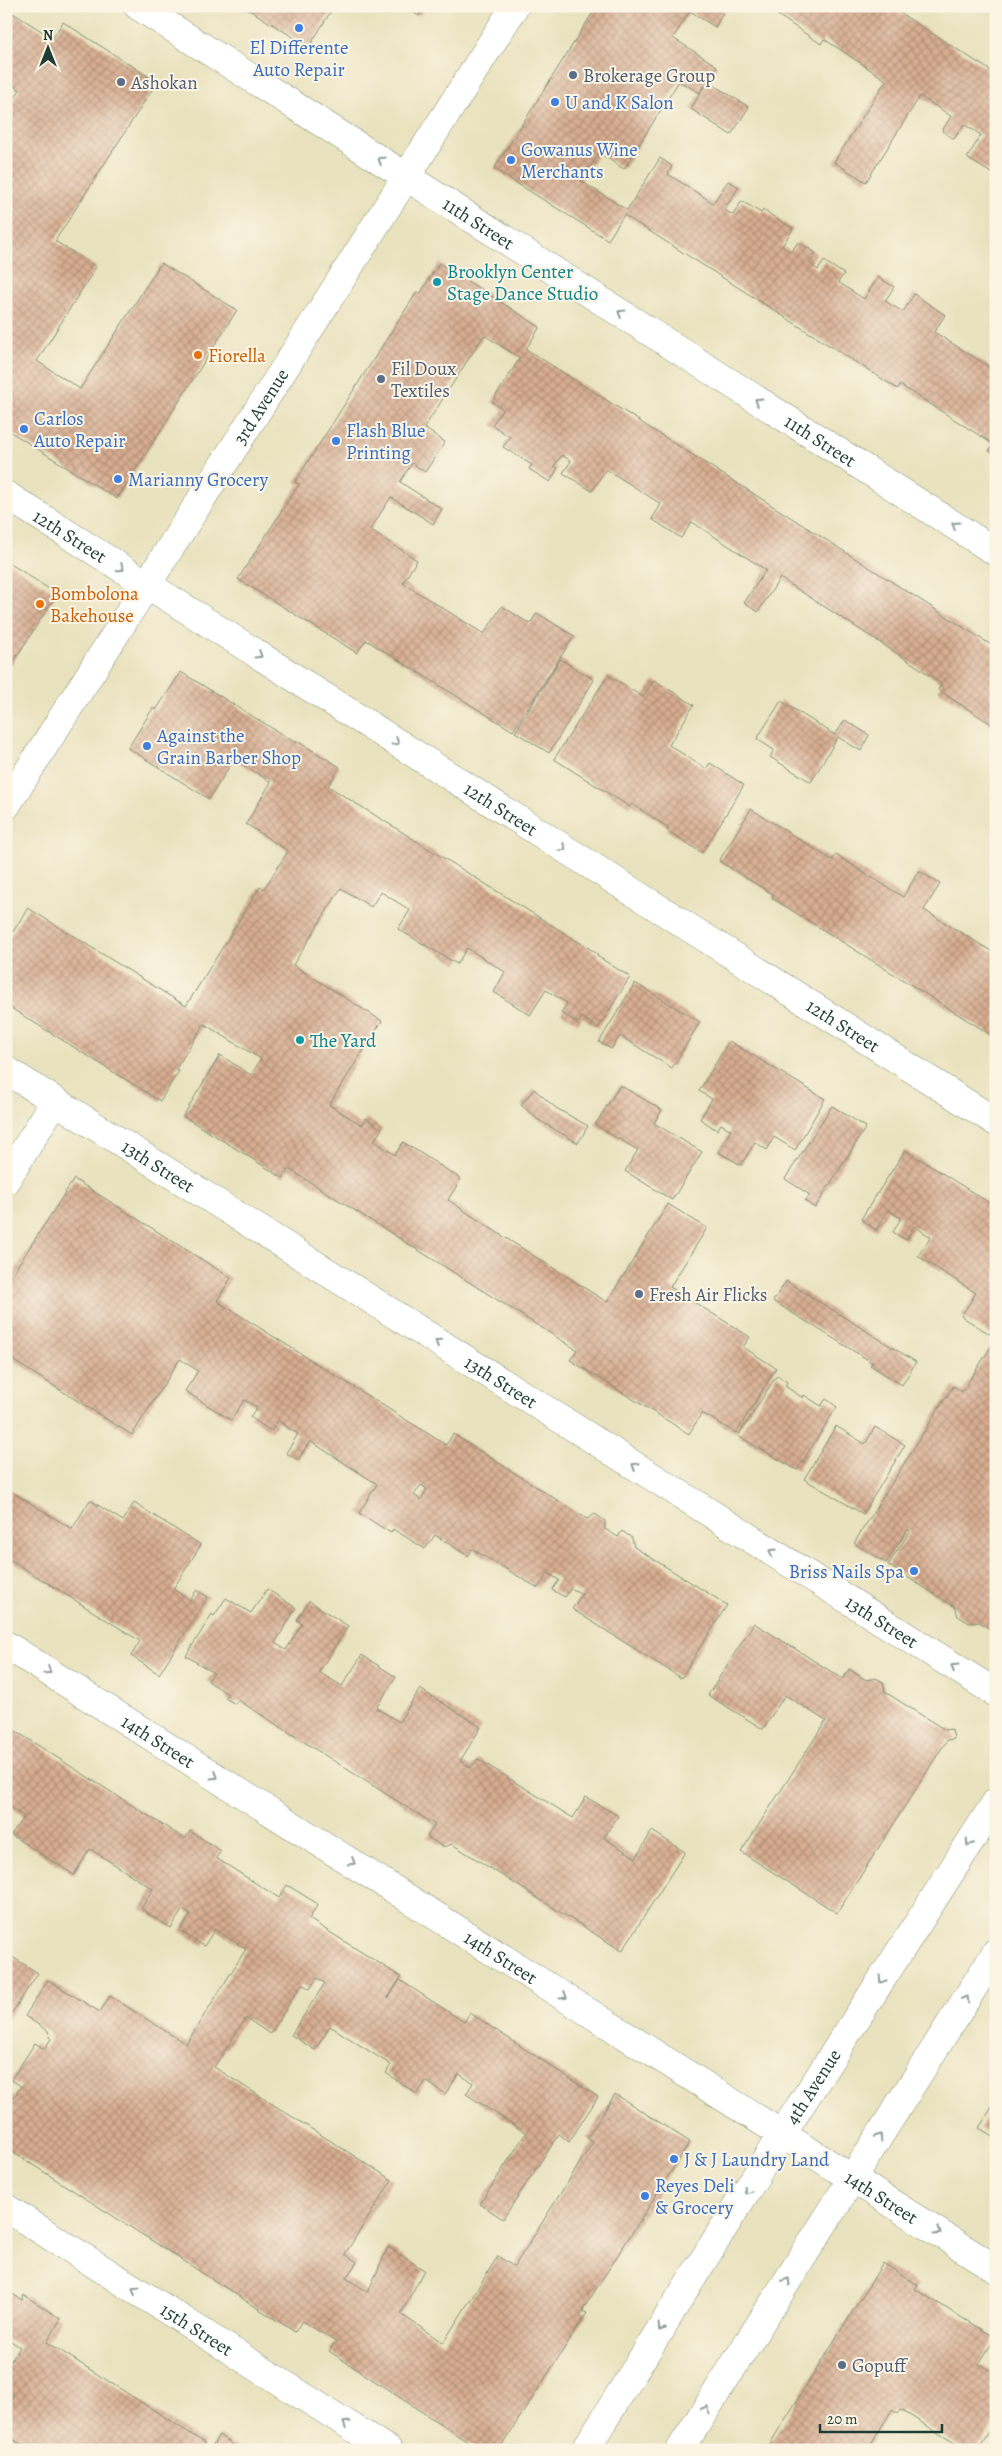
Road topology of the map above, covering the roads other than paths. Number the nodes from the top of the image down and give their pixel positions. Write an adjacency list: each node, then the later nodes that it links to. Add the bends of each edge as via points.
1 (138, 6): 3 (street, 11th Street, one-way to 1)
2 (514, 6): 3 (street, 3rd Avenue)
3 (407, 176): 5 (street, 11th Street, one-way to 3); 6 (street, 3rd Avenue)
4 (6, 496): 6 (street, 12th Street, one-way to 6)
5 (996, 552)
6 (147, 585): 7 (street, 3rd Avenue); 10 (street, 12th Street, one-way to 10)
7 (6, 806)
8 (6, 1070): 9 (street, 13th Street)
9 (55, 1101): 11 (street); 13 (street, 13th Street, one-way to 9)
10 (996, 1122)
11 (6, 1180)
12 (6, 1645): 16 (street, 14th Street, one-way to 16)
13 (996, 1693)
14 (996, 1802): 16 (street, 4th Avenue, one-way to 16)
15 (996, 1952): 17 (street, one-way to 15)
16 (782, 2134): 17 (street, 14th Street); 21 (street, 4th Avenue, one-way to 21)
17 (852, 2178): 19 (street, 14th Street, one-way to 19); 22 (street, one-way to 17)
18 (6, 2208): 20 (street, 15th Street, one-way to 18)
19 (996, 2269)
20 (388, 2450)
21 (585, 2450)
22 (680, 2450)

